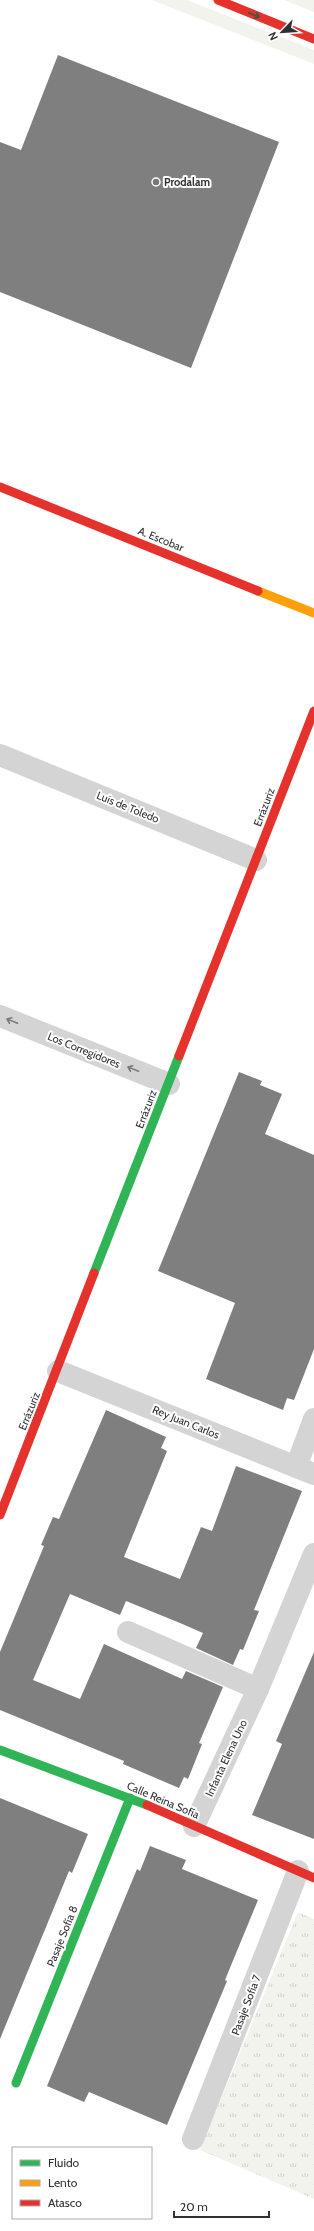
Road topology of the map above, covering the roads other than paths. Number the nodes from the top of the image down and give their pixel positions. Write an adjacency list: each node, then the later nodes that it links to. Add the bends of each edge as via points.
1 (218, 0): 2 (street, one-way to 2)
2 (314, 39)
3 (0, 488): 4 (street, A. Escobar)
4 (314, 613)
5 (314, 711): 7 (street, Errázuriz)
6 (0, 755): 7 (street, Luis de Toledo)
7 (256, 860): 9 (street, Errázuriz)
8 (0, 1016): 9 (street, Los Corregidores, one-way to 8)
9 (169, 1084): 10 (street, Errázuriz)
10 (58, 1371): 12 (street, Rey Juan Carlos); 13 (street, Errázuriz)
11 (314, 1419): 12 (street)
12 (305, 1470)
13 (1, 1511)
14 (314, 1554): 16 (street, Infanta Elena Uno)
15 (128, 1632): 16 (street)
16 (258, 1689): 19 (street, Infanta Elena Uno)
17 (0, 1750): 18 (street, Calle Reina Sofía)
18 (130, 1798): 19 (street, Calle Reina Sofía); 21 (street, Pasaje Sofía 8)
19 (194, 1826): 20 (street, Calle Reina Sofía)
20 (306, 1874): 22 (street, Pasaje Sofía 7)
21 (16, 2083)
22 (193, 2139)

